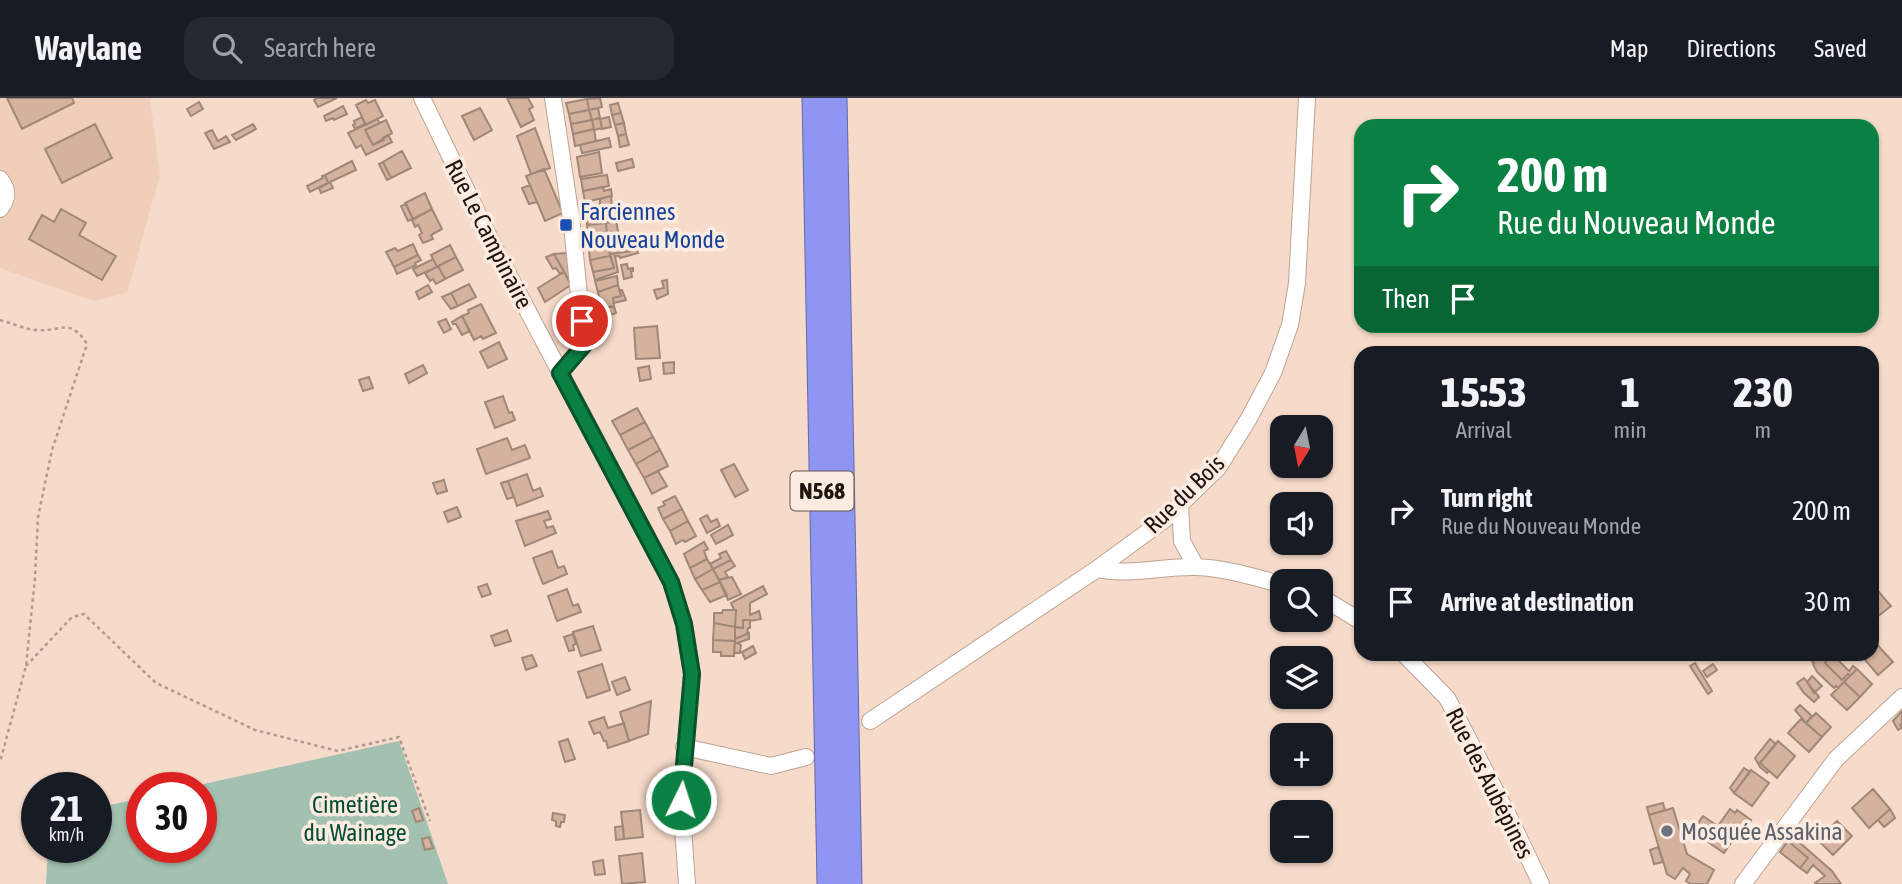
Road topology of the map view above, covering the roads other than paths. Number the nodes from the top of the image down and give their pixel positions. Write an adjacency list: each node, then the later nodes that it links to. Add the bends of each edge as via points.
1 (422, 98): 8 (street, Rue Le Campinaire)
2 (553, 98): 8 (street, via 584,345)
3 (814, 98): 21 (highway, N568)
4 (835, 98): 22 (highway, N568)
5 (1307, 98): 9 (street, Rue du Bois, via 1297,283 1290,325 1273,373 1248,420 1218,468)
6 (0, 179): 7 (street, via 7,194)
7 (0, 209)
8 (560, 373): 18 (street, Rue Le Campinaire, via 671,582 692,674)
9 (1180, 505): 10 (street, via 1182,541); 11 (street, Rue du Bois)
10 (1196, 567): 11 (street); 12 (street)
11 (1097, 569): 17 (street, Rue du Bois)
12 (1270, 582)
13 (1333, 604): 14 (street)
14 (1354, 617)
15 (1411, 661): 23 (street, Rue des Aubépines, via 1447,698)
16 (1902, 697): 24 (street, via 1836,759)
17 (870, 720)
18 (684, 747): 19 (street, via 771,766); 20 (street, Rue Le Campinaire, via 681,800)
19 (806, 757)
20 (687, 884)
21 (829, 884)
22 (850, 884)
23 (1541, 884)
24 (1743, 884)

